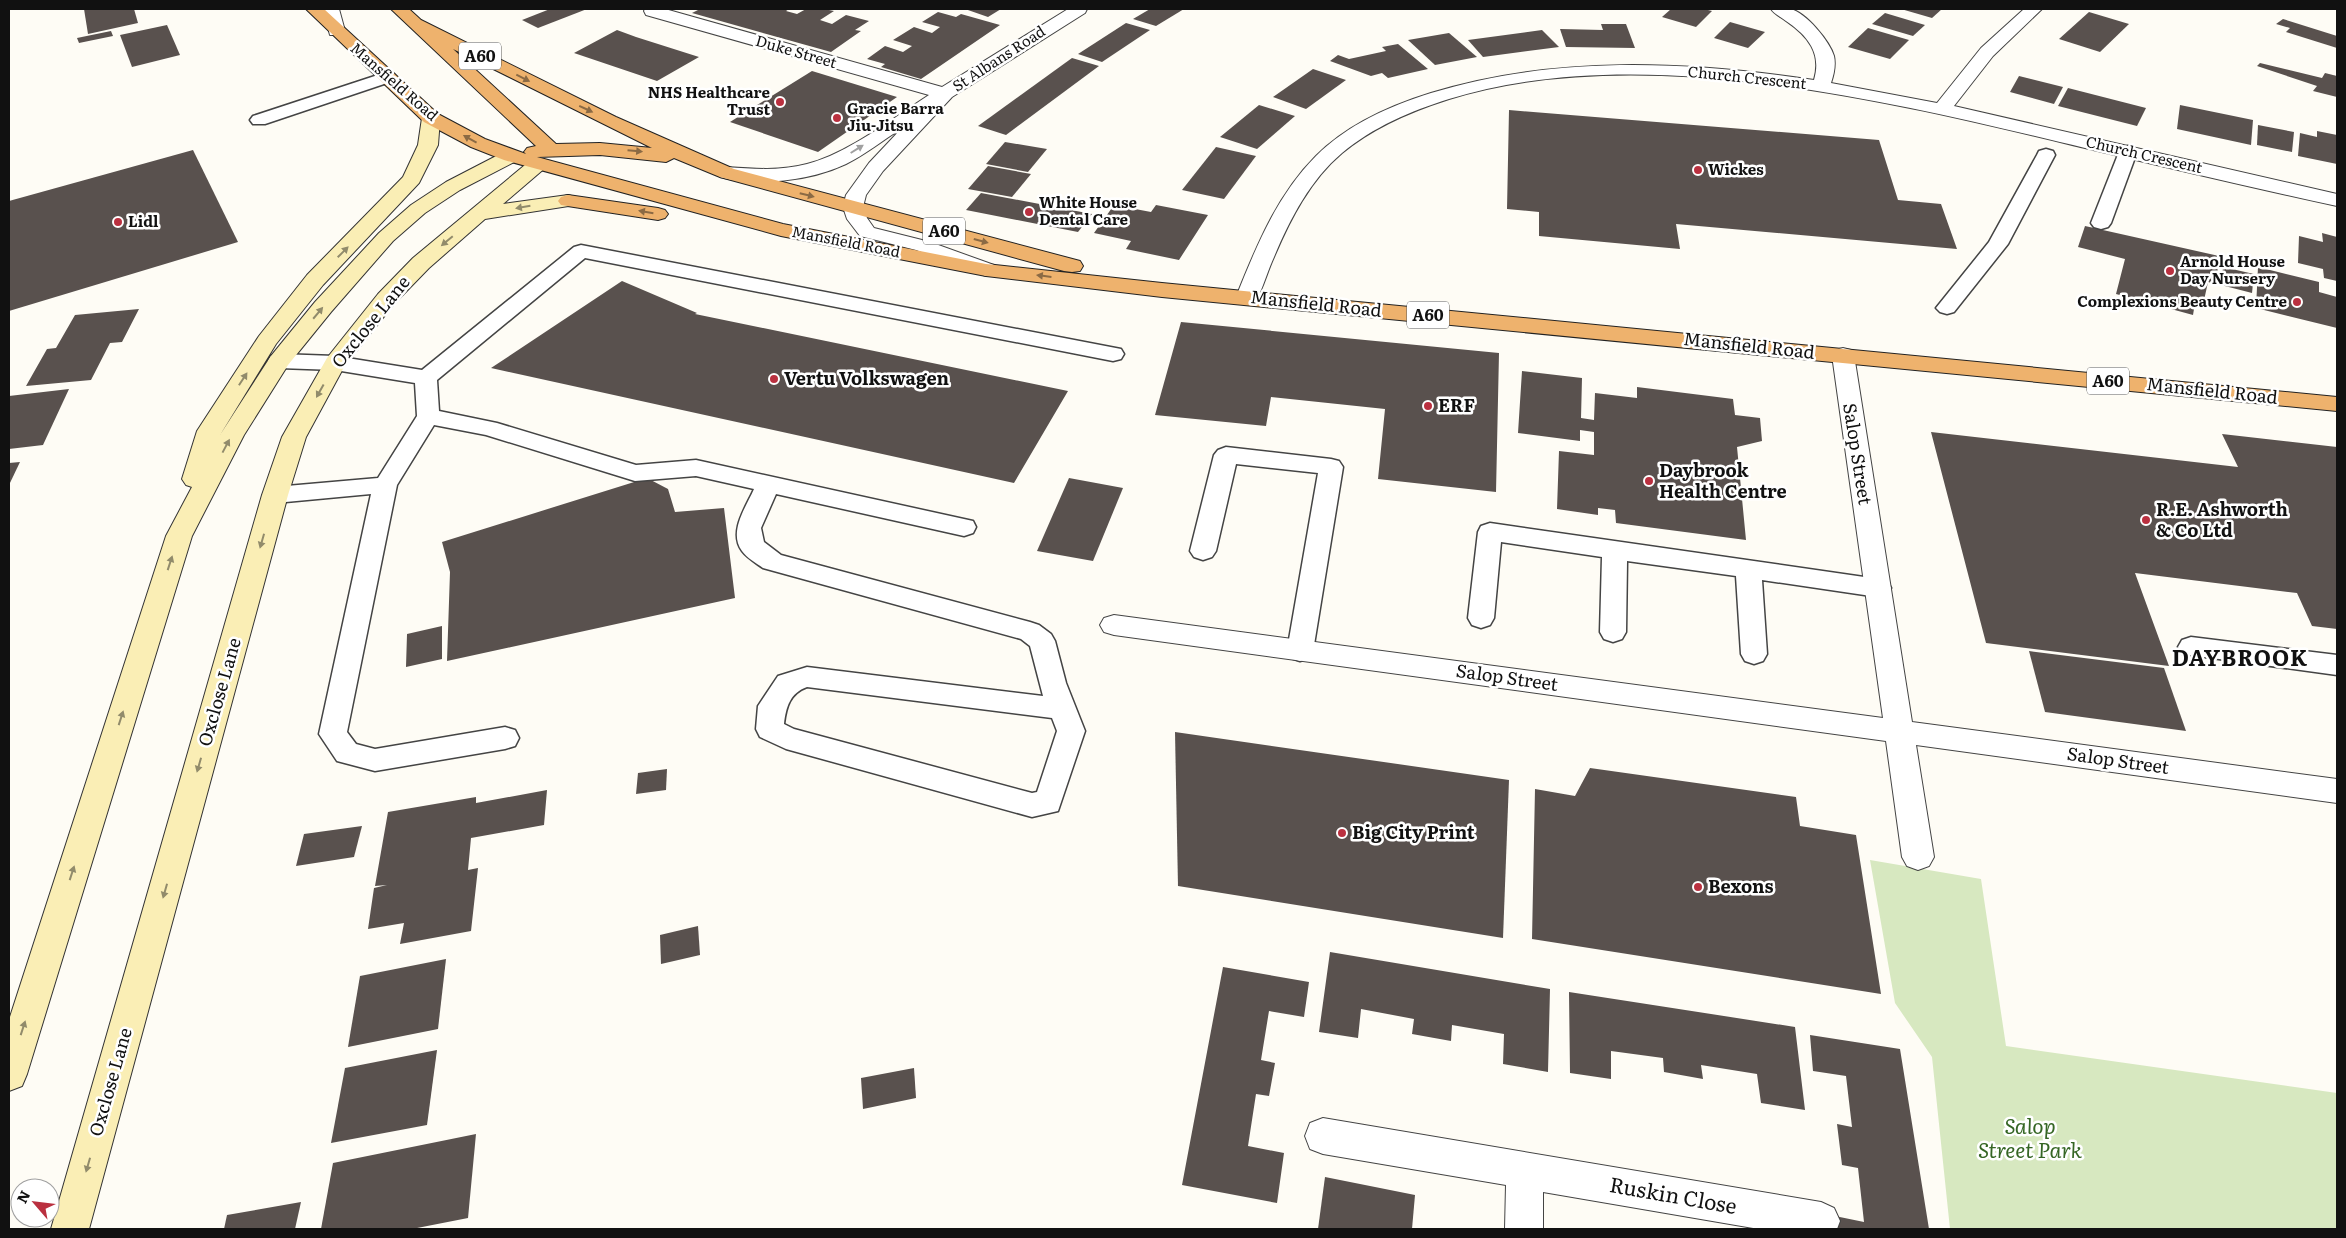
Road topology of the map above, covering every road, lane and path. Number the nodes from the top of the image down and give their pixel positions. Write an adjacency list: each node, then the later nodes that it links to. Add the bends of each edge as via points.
1 (314, 9): 9 (highway, Mansfield Road / A60)
2 (331, 9): 9 (street)
3 (401, 9): 8 (highway, Mansfield Road / A60)
4 (657, 9): 12 (street, Duke Street, via 652,11)
5 (1079, 9): 12 (street, St Albans Road)
6 (1779, 9): 11 (street, via 1810,29 1820,46 1827,65)
7 (2034, 9): 13 (street, via 1987,52)
8 (417, 24): 19 (highway, Mansfield Road / A60); 20 (highway, Mansfield Road / A60, one-way to 20, via 542,88)
9 (336, 31): 10 (highway, Mansfield Road / A60)
10 (386, 77): 14 (highway, Mansfield Road / A60); 15 (lane)
11 (1822, 86): 13 (street, Church Crescent); 30 (street, Church Crescent, via 1682,72 1537,73 1455,90 1390,113 1322,160 1280,224)
12 (945, 94): 21 (street, St Albans Road, one-way to 12, via 776,176 840,160); 24 (street, St Albans Road, via 876,168 856,194)
13 (1943, 108): 16 (street, Church Crescent)
14 (431, 118): 18 (highway, Mansfield Road / A60, one-way to 14); 43 (main road, one-way to 14, via 209,431 267,341 315,280 412,179 428,145)
15 (259, 120)
16 (2128, 152): 22 (street, Church Crescent); 26 (lane)
17 (2046, 155): 31 (lane, via 1998,244)
18 (511, 156): 19 (highway, Mansfield Road / A60); 34 (main road, one-way to 18, via 323,307 405,220 453,186)
19 (544, 157): 20 (highway, Mansfield Road, one-way to 20, via 637,151); 25 (main road, Oxclose Lane); 27 (highway, Mansfield Road / A60)
20 (695, 160): 21 (highway, Mansfield Road / A60)
21 (727, 173): 24 (highway, Mansfield Road / A60, one-way to 24)
22 (2337, 200)
23 (568, 201): 25 (main road, one-way to 25); 27 (highway, A60, one-way to 23, via 721,225)
24 (852, 207): 28 (street, via 867,232 923,246); 29 (highway, Mansfield Road / A60, one-way to 29)
25 (478, 214): 35 (main road, Oxclose Lane, one-way to 35, via 420,263 386,299)
26 (2101, 223)
27 (781, 230): 28 (highway, Mansfield Road / A60)
28 (986, 270): 29 (highway, Mansfield Road / A60, one-way to 28)
29 (1162, 290): 30 (highway, Mansfield Road / A60)
30 (1247, 297): 33 (highway, Mansfield Road / A60)
31 (1947, 308)
32 (1113, 354): 36 (lane, via 581,251)
33 (1843, 355): 37 (highway, Mansfield Road / A60); 47 (street, Salop Street)
34 (279, 361): 35 (lane); 43 (main road, one-way to 34, via 232,435)
35 (335, 363): 36 (lane); 41 (main road, Oxclose Lane, one-way to 41, via 294,437)
36 (426, 378): 38 (lane)
37 (2337, 404)
38 (428, 416): 39 (lane, via 489,428 635,473 696,468); 40 (lane)
39 (768, 484): 42 (lane); 55 (lane, via 749,528 752,546 758,552 772,562 1030,632 1042,641)
40 (385, 485): 41 (lane); 57 (lane, via 333,734 347,752 374,760)
41 (275, 495): 64 (main road, Oxclose Lane, one-way to 64)
42 (964, 526)
43 (179, 536): 60 (main road, one-way to 43)
44 (1203, 551): 52 (lane, via 1226,455 1331,467)
45 (1615, 551): 46 (lane); 48 (lane, via 1490,532); 50 (lane)
46 (1748, 570): 47 (lane); 53 (lane)
47 (1878, 588): 56 (street, Salop Street)
48 (1481, 618)
49 (1114, 625): 52 (street, Salop Street)
50 (1613, 632)
51 (2191, 647): 54 (lane)
52 (1300, 650): 56 (street, Salop Street)
53 (1754, 654)
54 (2337, 665)
55 (1062, 708): 55 (lane, via 1071,731 1048,803 1032,805 786,738 770,729 772,706 788,682 807,678)
56 (1899, 732): 58 (street, Salop Street); 59 (street, Salop Street)
57 (505, 738)
58 (2337, 791)
59 (1918, 857)
60 (9, 1074)
61 (1323, 1136): 62 (street, Ruskin Close)
62 (1525, 1170): 63 (street, Ruskin Close); 65 (street)
63 (1821, 1221)
64 (70, 1229)
65 (1524, 1229)

